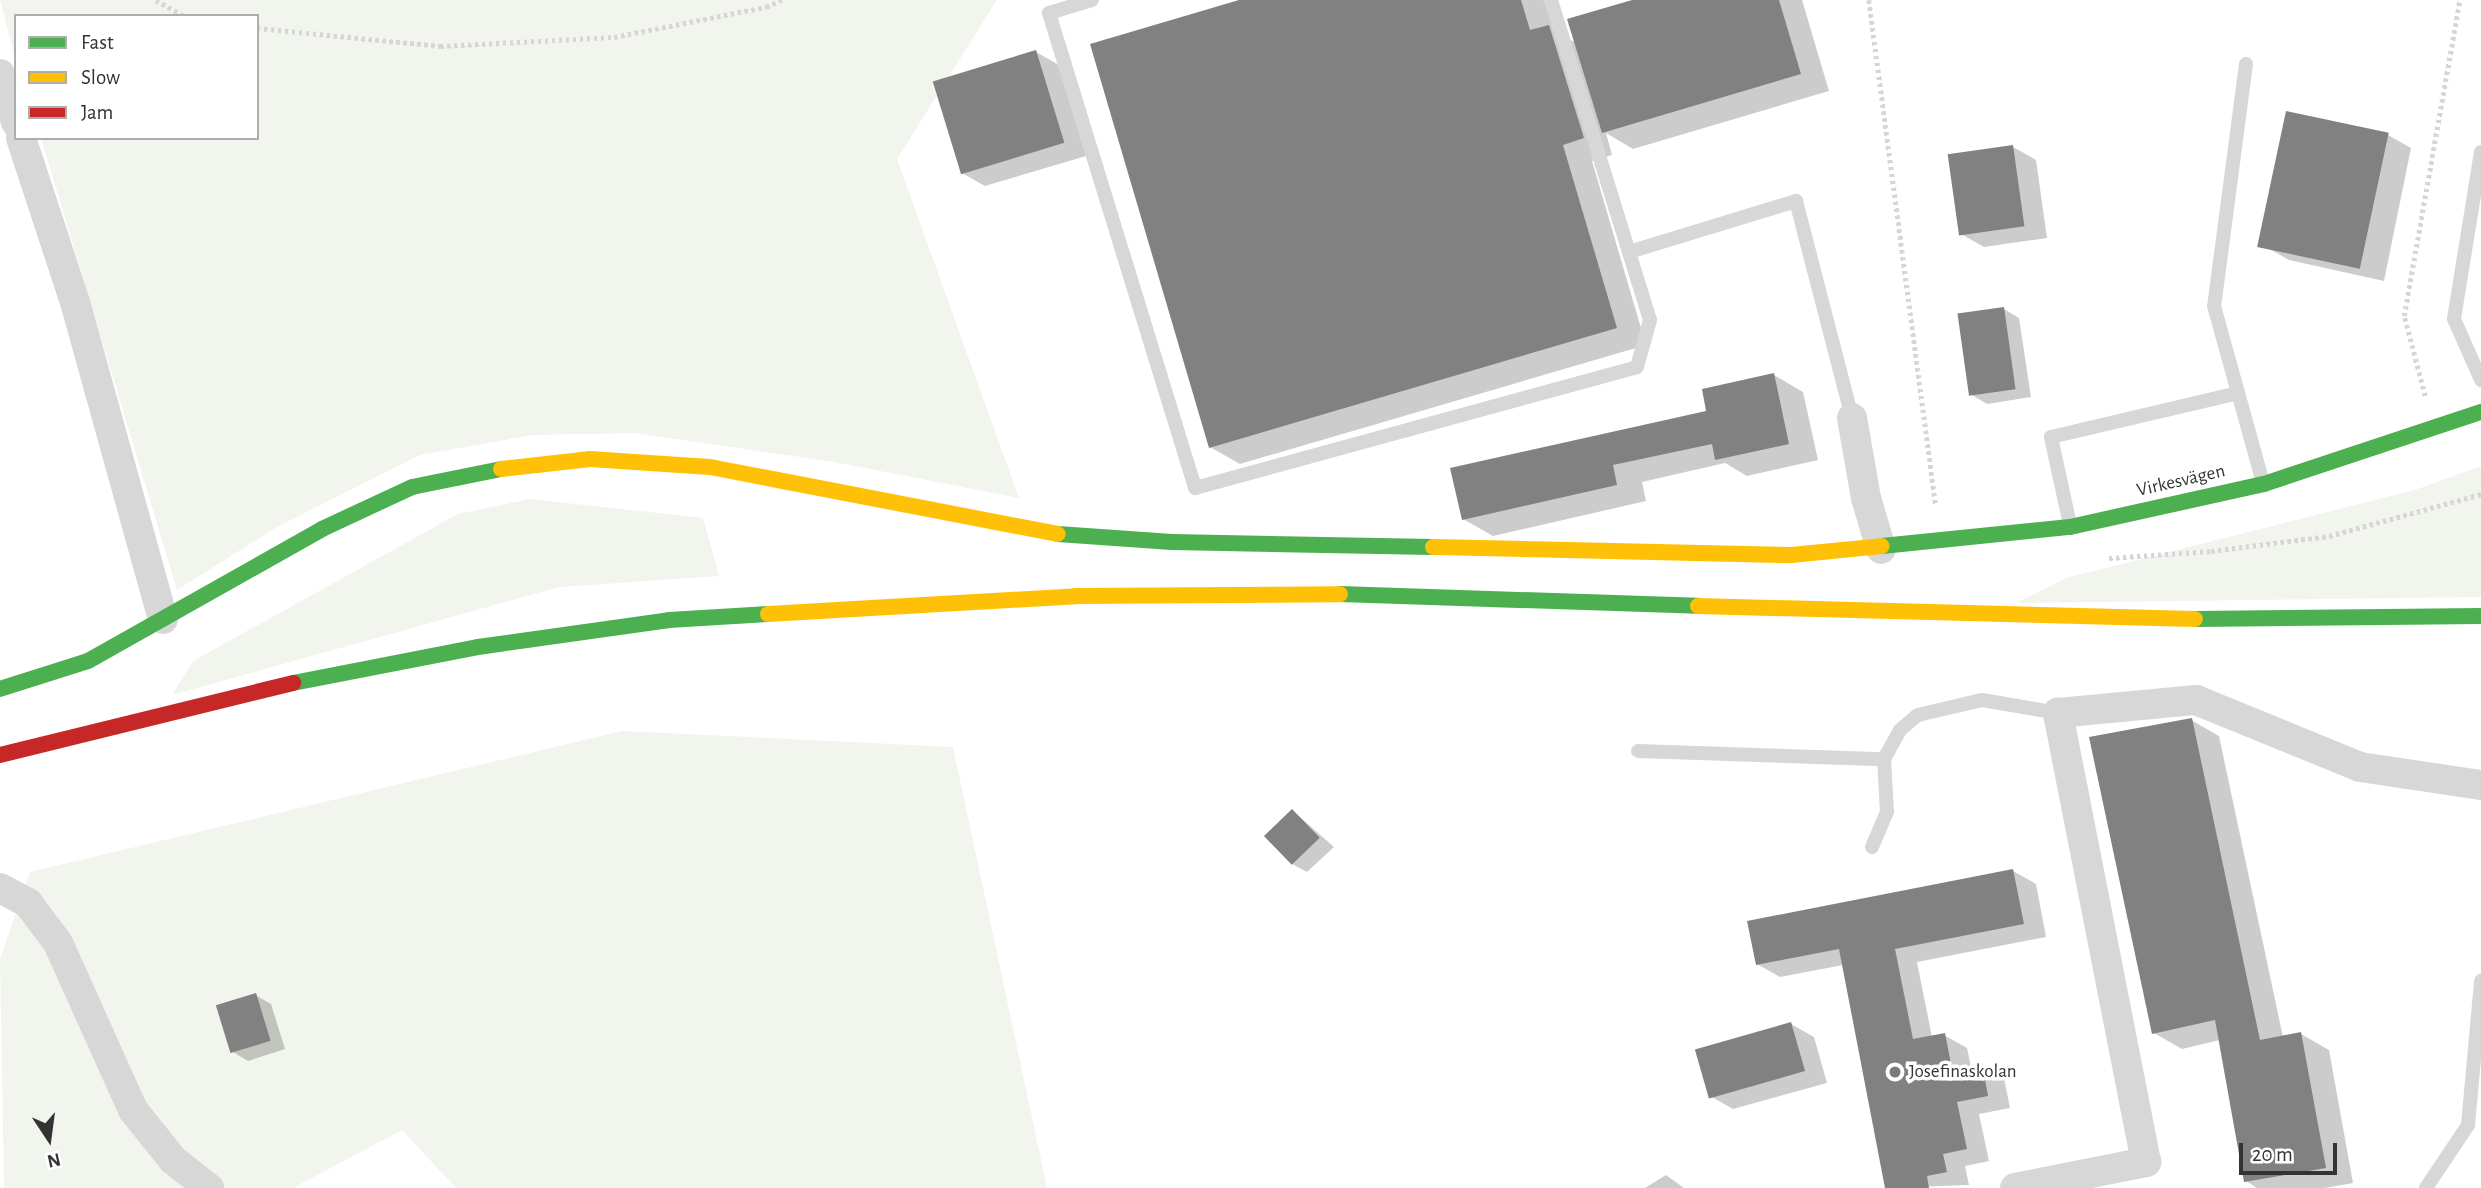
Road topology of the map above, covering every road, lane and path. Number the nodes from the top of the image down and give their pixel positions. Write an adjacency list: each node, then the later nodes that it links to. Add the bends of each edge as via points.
1 (156, 0): 7 (path)
2 (781, 0): 8 (path, via 766,7 614,37 453,45)
3 (1092, 0): 14 (lane, via 1049,13 1195,488 1637,366 1650,320)
4 (1551, 0): 14 (lane)
5 (1869, 0): 23 (path)
6 (2460, 0): 19 (path, via 2404,316)
7 (180, 14)
8 (259, 28)
9 (2246, 64): 16 (lane, via 2214,306)
10 (0, 74): 11 (street)
11 (14, 116)
12 (22, 140): 27 (street, via 75,302)
13 (2481, 152): 15 (lane, via 2454,319)
14 (1629, 252): 18 (lane, via 1796,201)
15 (2481, 380)
16 (2238, 393): 20 (lane); 22 (lane, via 2051,437)
17 (2481, 412): 19 (street, Virkesvägen)
18 (1852, 418): 24 (street, via 1866,498)
19 (2433, 427): 20 (street, Virkesvägen)
20 (2264, 484): 22 (street, Virkesvägen)
21 (2481, 494): 25 (path, via 2329,536 2211,551)
22 (2070, 527): 23 (street, Virkesvägen)
23 (1941, 542): 24 (street, Virkesvägen)
24 (1881, 549): 27 (street, Virkesvägen, via 1791,555 1172,542 1055,534 710,467 590,459 505,468 412,486 322,529)
25 (2102, 558)
26 (2481, 616): 31 (street, via 2121,620 1312,593 1063,597 669,620 478,647 295,682)
27 (163, 619): 28 (street, Virkesvägen, via 88,661)
28 (0, 689)
29 (2058, 713): 32 (lane, via 1982,700 1918,715 1900,730); 33 (street, via 2196,700 2360,767); 38 (street, via 2146,1162)
30 (1638, 751): 32 (lane)
31 (0, 755)
32 (1884, 760): 34 (lane, via 1887,812)
33 (2481, 785)
34 (1872, 847)
35 (0, 888): 37 (street, via 28,903 58,943 133,1110 173,1160)
36 (2481, 981): 39 (lane, via 2468,1125)
37 (209, 1188)
38 (2015, 1188)
39 (2426, 1188)

